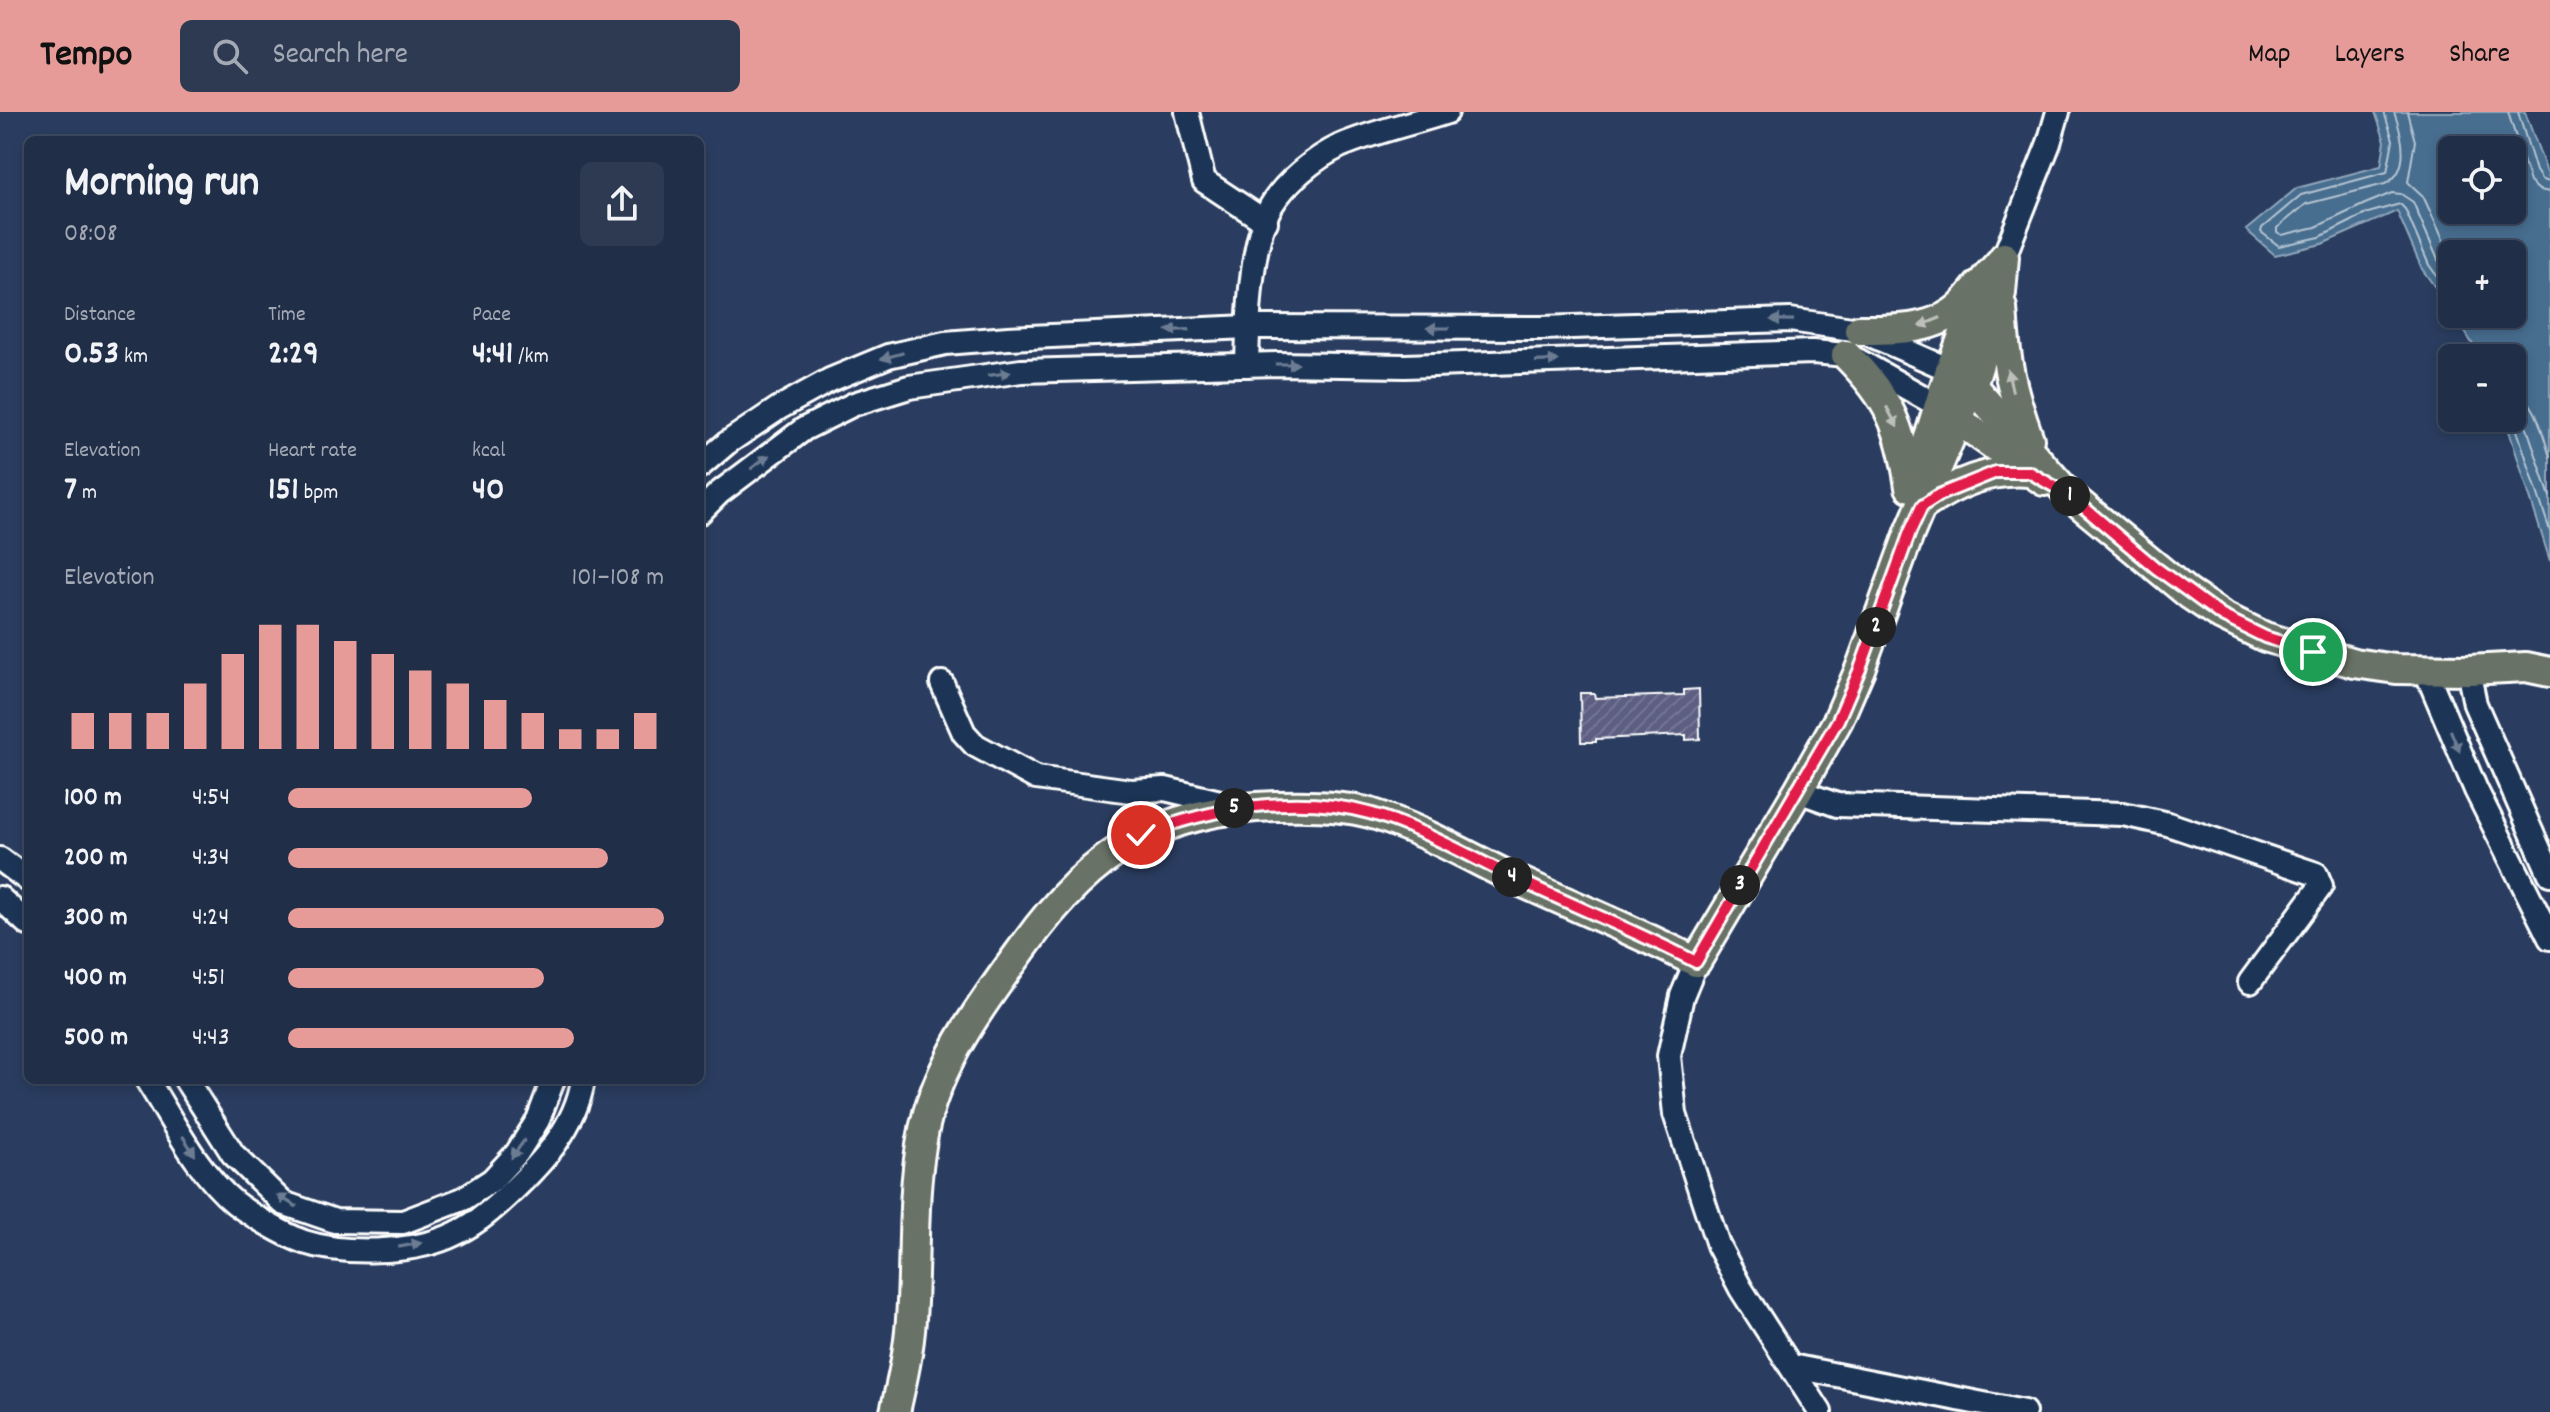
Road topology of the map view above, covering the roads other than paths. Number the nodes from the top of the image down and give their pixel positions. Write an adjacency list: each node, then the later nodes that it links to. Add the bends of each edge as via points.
1 (1187, 112): 4 (street, via 1204,181)
2 (1447, 112): 4 (street, via 1338,147 1285,188)
3 (2058, 112): 5 (street)
4 (1266, 222): 7 (street, via 1258,243)
5 (2004, 257): 6 (main road)
6 (1993, 286): 8 (main road, one-way to 8, via 1925,326); 11 (main road); 14 (main road, one-way to 6, via 2005,361)
7 (1248, 327): 8 (street, one-way to 7, via 1790,320 1541,328); 10 (street); 13 (street, one-way to 13, via 945,343 888,356 779,408)
8 (1859, 330): 11 (street)
9 (1846, 355): 10 (street, one-way to 9); 12 (street); 15 (main road, one-way to 15, via 1878,393 1899,431)
10 (1247, 365): 16 (street, one-way to 10, via 804,429 854,404 909,387 1021,371)
11 (1961, 378): 12 (main road); 14 (main road)
12 (1948, 414): 14 (main road); 15 (main road)
13 (704, 463)
14 (2032, 464): 15 (main road, via 1988,474); 17 (main road, via 2222,616 2301,649 2354,663)
15 (1917, 502): 21 (main road, via 1860,669)
16 (704, 508)
17 (2425, 669): 18 (main road); 28 (street, one-way to 28, via 2476,790)
18 (2468, 670): 19 (main road, via 2526,667); 24 (street, via 2475,704)
19 (2550, 672)
20 (942, 683): 22 (street, via 964,733 975,745 1036,778 1131,791 1165,789)
21 (1798, 791): 29 (main road); 30 (street, via 1837,805 2123,814 2316,874 2321,886)
22 (1238, 807): 29 (main road, via 1323,806 1369,813); 36 (main road, via 1141,835 1086,875 1048,913 944,1070 920,1151 911,1322)
23 (0, 859): 25 (street)
24 (2550, 874)
25 (24, 877)
26 (0, 898): 27 (street)
27 (24, 920)
28 (2550, 938)
29 (1696, 962): 35 (street, via 1682,996 1669,1056 1675,1114 1718,1245)
30 (2250, 982)
31 (150, 1084): 34 (street, one-way to 34, via 208,1176 236,1203 304,1242 372,1251 447,1238 483,1218 541,1164 565,1128)
32 (189, 1084): 33 (street, one-way to 32, via 538,1120 492,1180 463,1199 403,1222 335,1221 283,1203 233,1154)
33 (552, 1084)
34 (582, 1084)
35 (1791, 1366): 37 (street); 38 (street)
36 (895, 1412)
37 (1820, 1412)
38 (2024, 1412)

